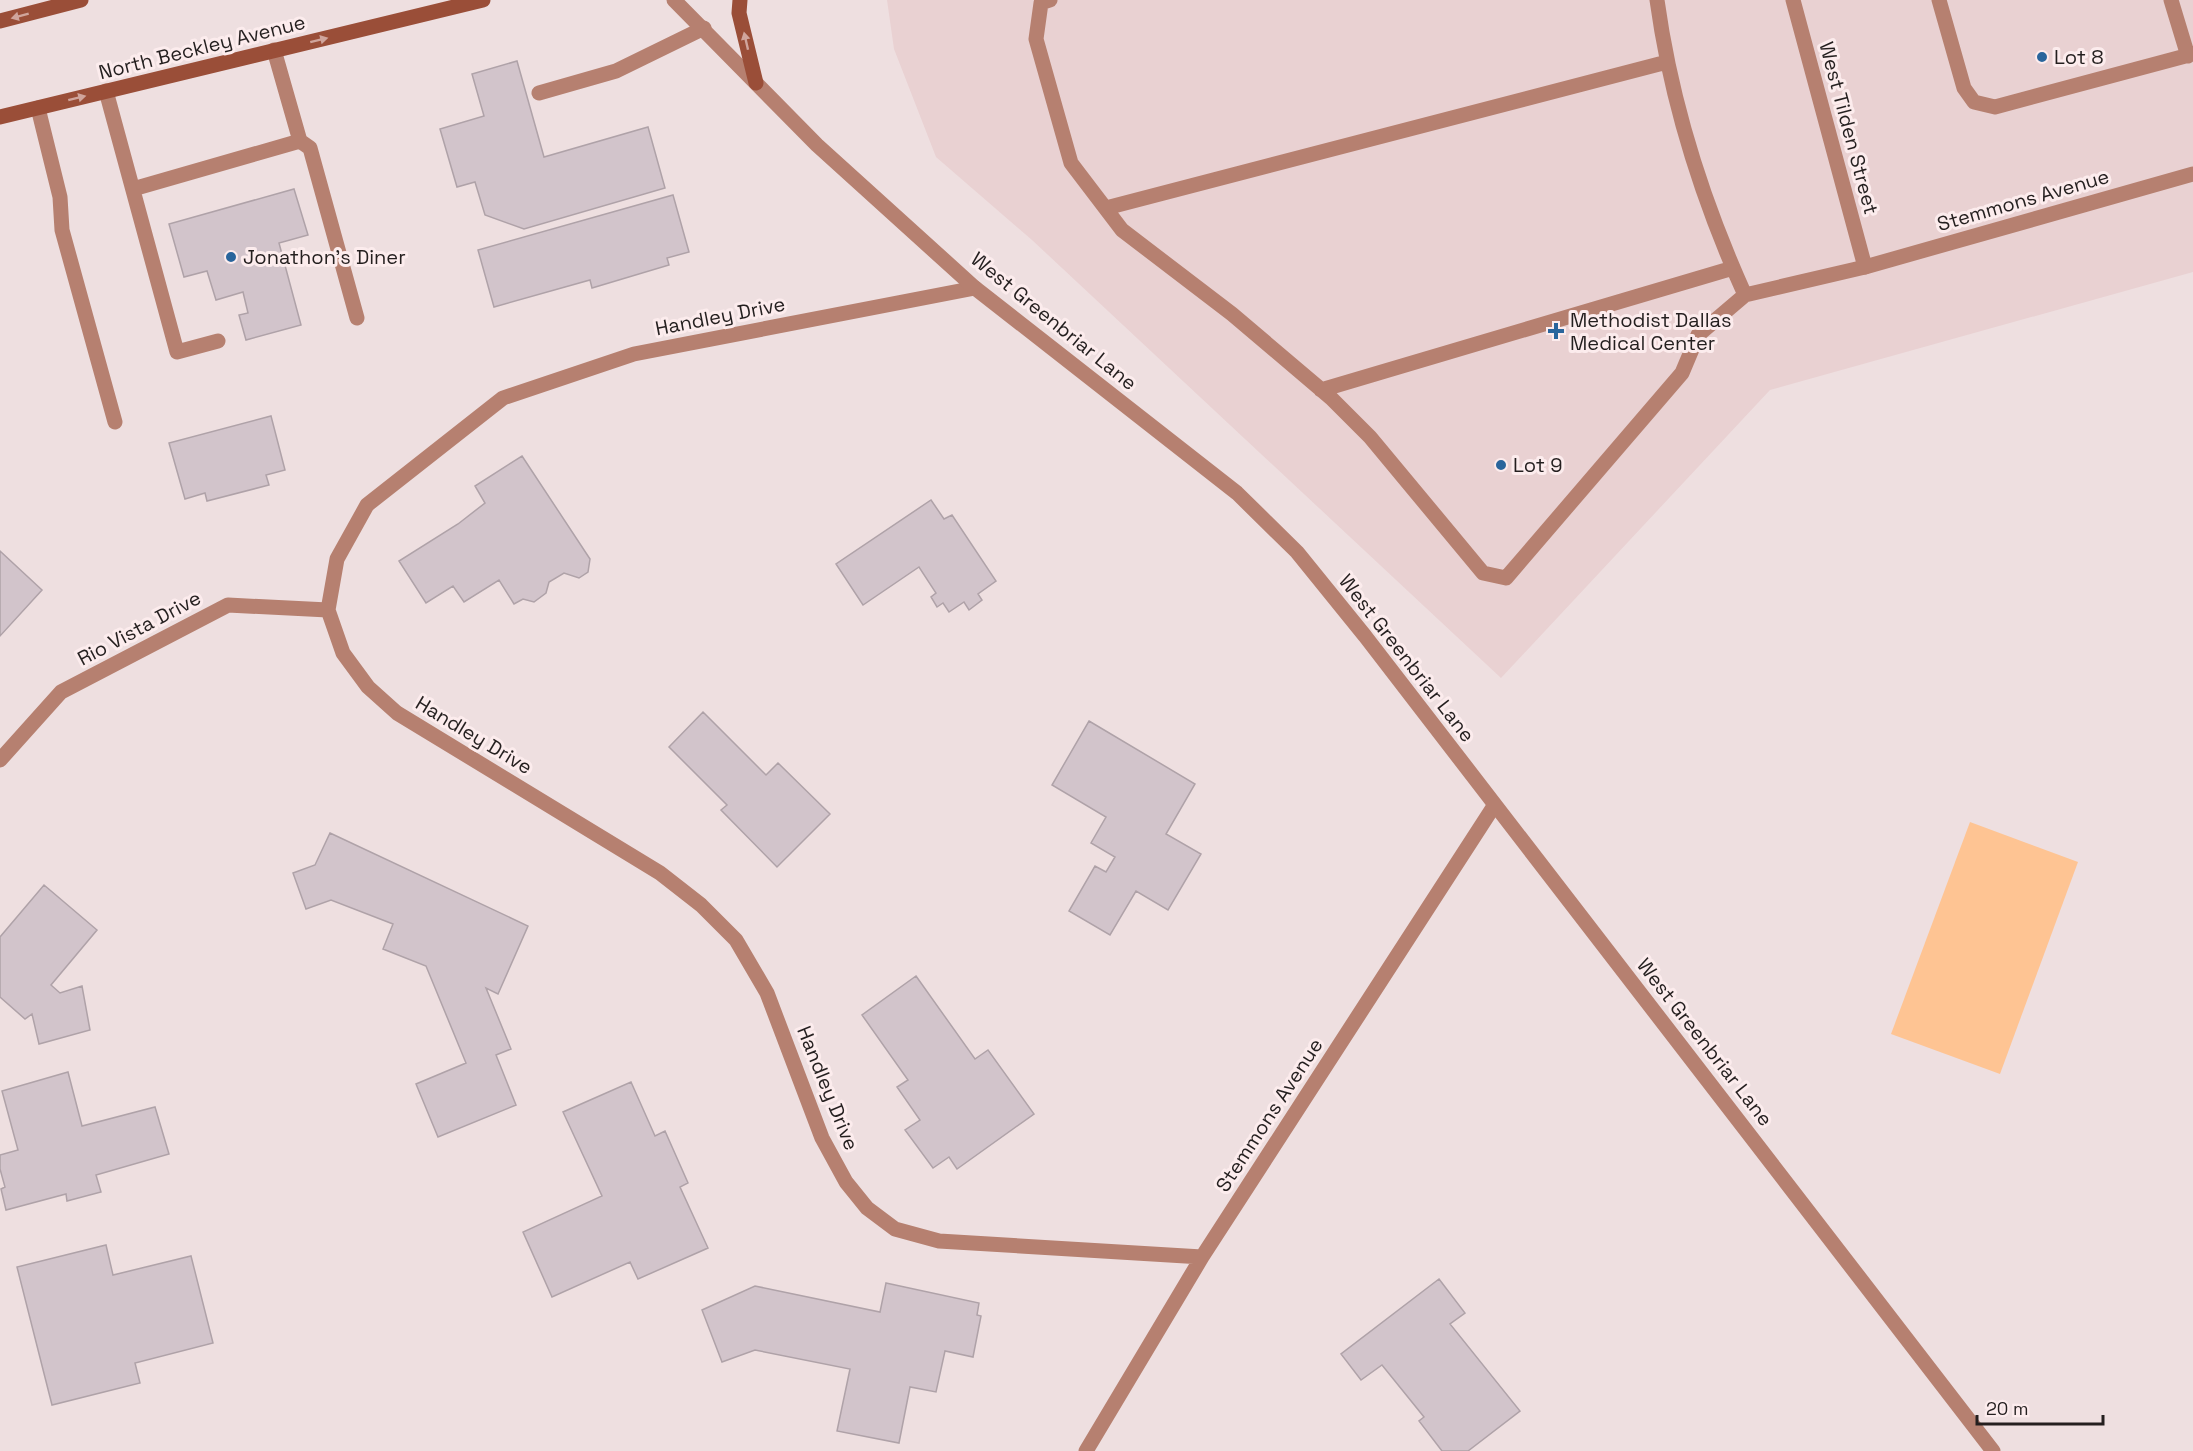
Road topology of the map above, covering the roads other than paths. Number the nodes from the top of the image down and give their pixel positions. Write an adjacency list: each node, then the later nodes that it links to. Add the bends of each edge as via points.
1 (81, 0): 10 (main road, one-way to 10)
2 (483, 0): 12 (main road, North Beckley Avenue, one-way to 2)
3 (674, 0): 11 (street, West Greenbriar Lane)
4 (740, 0): 15 (main road, one-way to 4, via 739,13)
5 (1050, 0): 23 (street, via 1041,3 1036,39 1071,163)
6 (1657, 0): 14 (street)
7 (1793, 0): 24 (street, West Tilden Street)
8 (1939, 0): 13 (street, via 1964,88 1974,102 1995,106)
9 (2171, 0): 13 (street)
10 (0, 21)
11 (704, 28): 15 (street, West Greenbriar Lane); 17 (street, via 616,71)
12 (274, 50): 16 (main road, North Beckley Avenue); 20 (street)
13 (2190, 55)
14 (1667, 62): 23 (street); 25 (street, via 1698,174)
15 (756, 83): 26 (street, West Greenbriar Lane, via 817,145)
16 (106, 91): 18 (main road, North Beckley Avenue, one-way to 16); 22 (street)
17 (539, 93)
18 (38, 108): 19 (main road, North Beckley Avenue); 31 (street, via 60,197 62,230)
19 (0, 117)
20 (300, 141): 22 (street); 28 (street, via 310,148)
21 (2193, 174): 24 (street, Stemmons Avenue)
22 (133, 189): 29 (street, via 177,352)
23 (1106, 208): 30 (street, via 1122,230 1232,314)
24 (1865, 267): 27 (street, Stemmons Avenue)
25 (1733, 268): 27 (street); 30 (street)
26 (975, 288): 32 (street, Handley Drive, via 634,354 503,398 367,505 337,559); 34 (street, West Greenbriar Lane, via 1237,493 1290,544)
27 (1745, 295): 30 (street, via 1698,335 1682,374 1506,578 1483,573 1370,437)
28 (357, 318)
29 (218, 341)
30 (1321, 390)
31 (116, 422)
32 (328, 610): 33 (street, Rio Vista Drive, via 228,605 61,692); 35 (street, Handley Drive, via 343,653 368,687 397,713 660,873 701,905 736,940 767,993 822,1137 846,1182 867,1208 896,1230 939,1241)
33 (0, 760)
34 (1494, 806): 35 (street, Stemmons Avenue); 36 (street, West Greenbriar Lane)
35 (1202, 1257): 37 (street, Stemmons Avenue)
36 (1986, 1448)
37 (1086, 1451)

